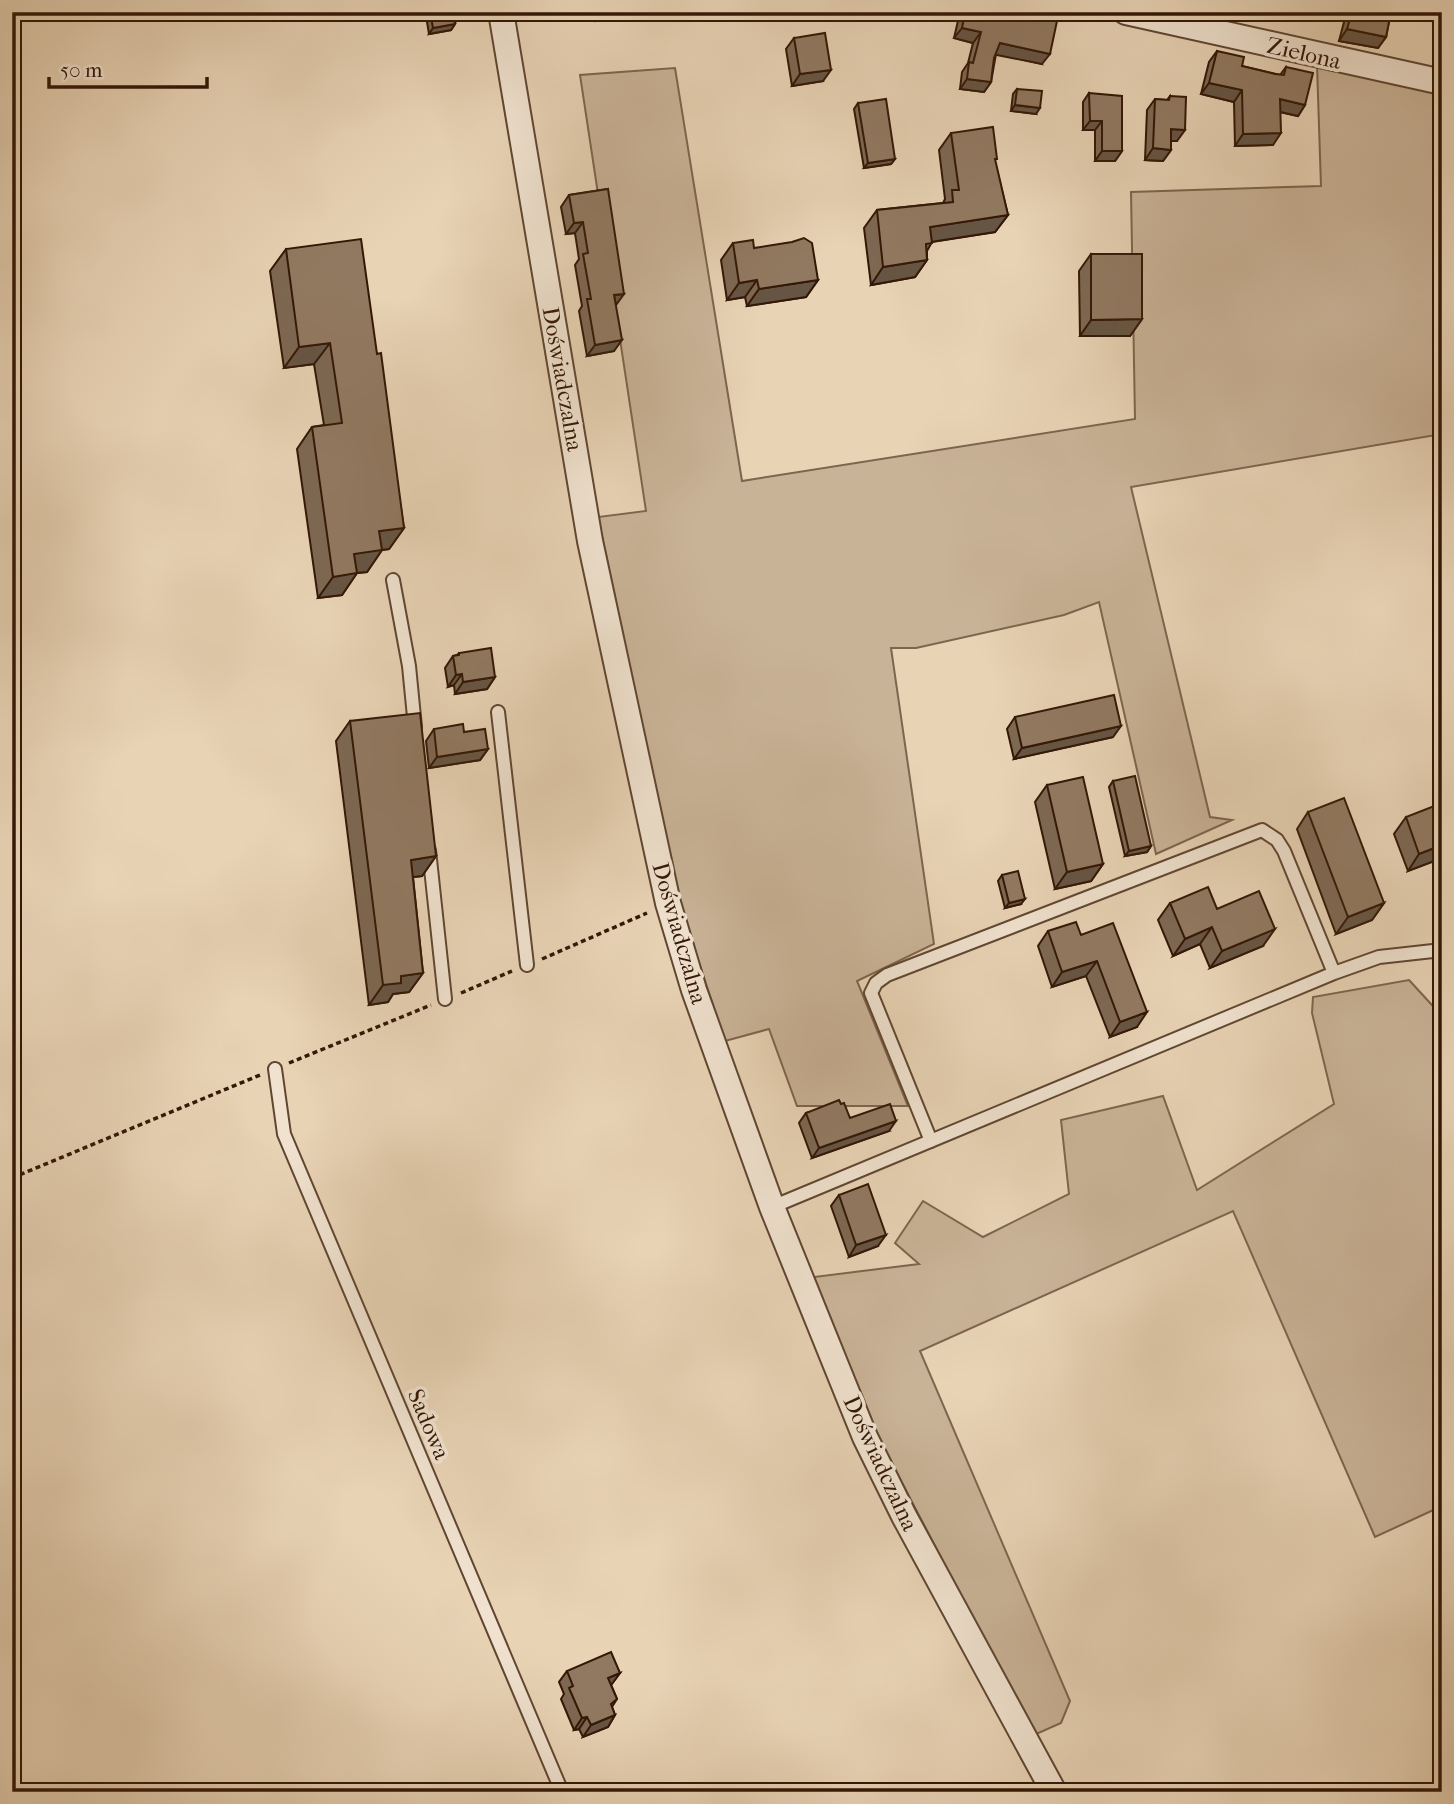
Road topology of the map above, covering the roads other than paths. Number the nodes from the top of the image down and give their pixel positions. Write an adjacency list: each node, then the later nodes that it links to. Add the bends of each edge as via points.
1 (501, 12): 14 (street, Doświadczalna, via 590,541 668,903 694,990)
2 (1126, 12): 3 (street, Zielona)
3 (1442, 82)
4 (393, 580): 6 (lane)
5 (498, 712): 9 (lane)
6 (416, 736)
7 (427, 833): 11 (lane)
8 (1442, 950): 10 (lane, via 1379,957)
9 (527, 965)
10 (1334, 973): 13 (lane); 13 (lane, via 1284,850 1262,830 887,975 871,993)
11 (445, 999)
12 (275, 1069): 15 (lane, Sadowa, via 284,1134)
13 (931, 1141): 14 (lane)
14 (772, 1206): 16 (street, Doświadczalna, via 865,1437)
15 (562, 1792)
16 (1054, 1792)

